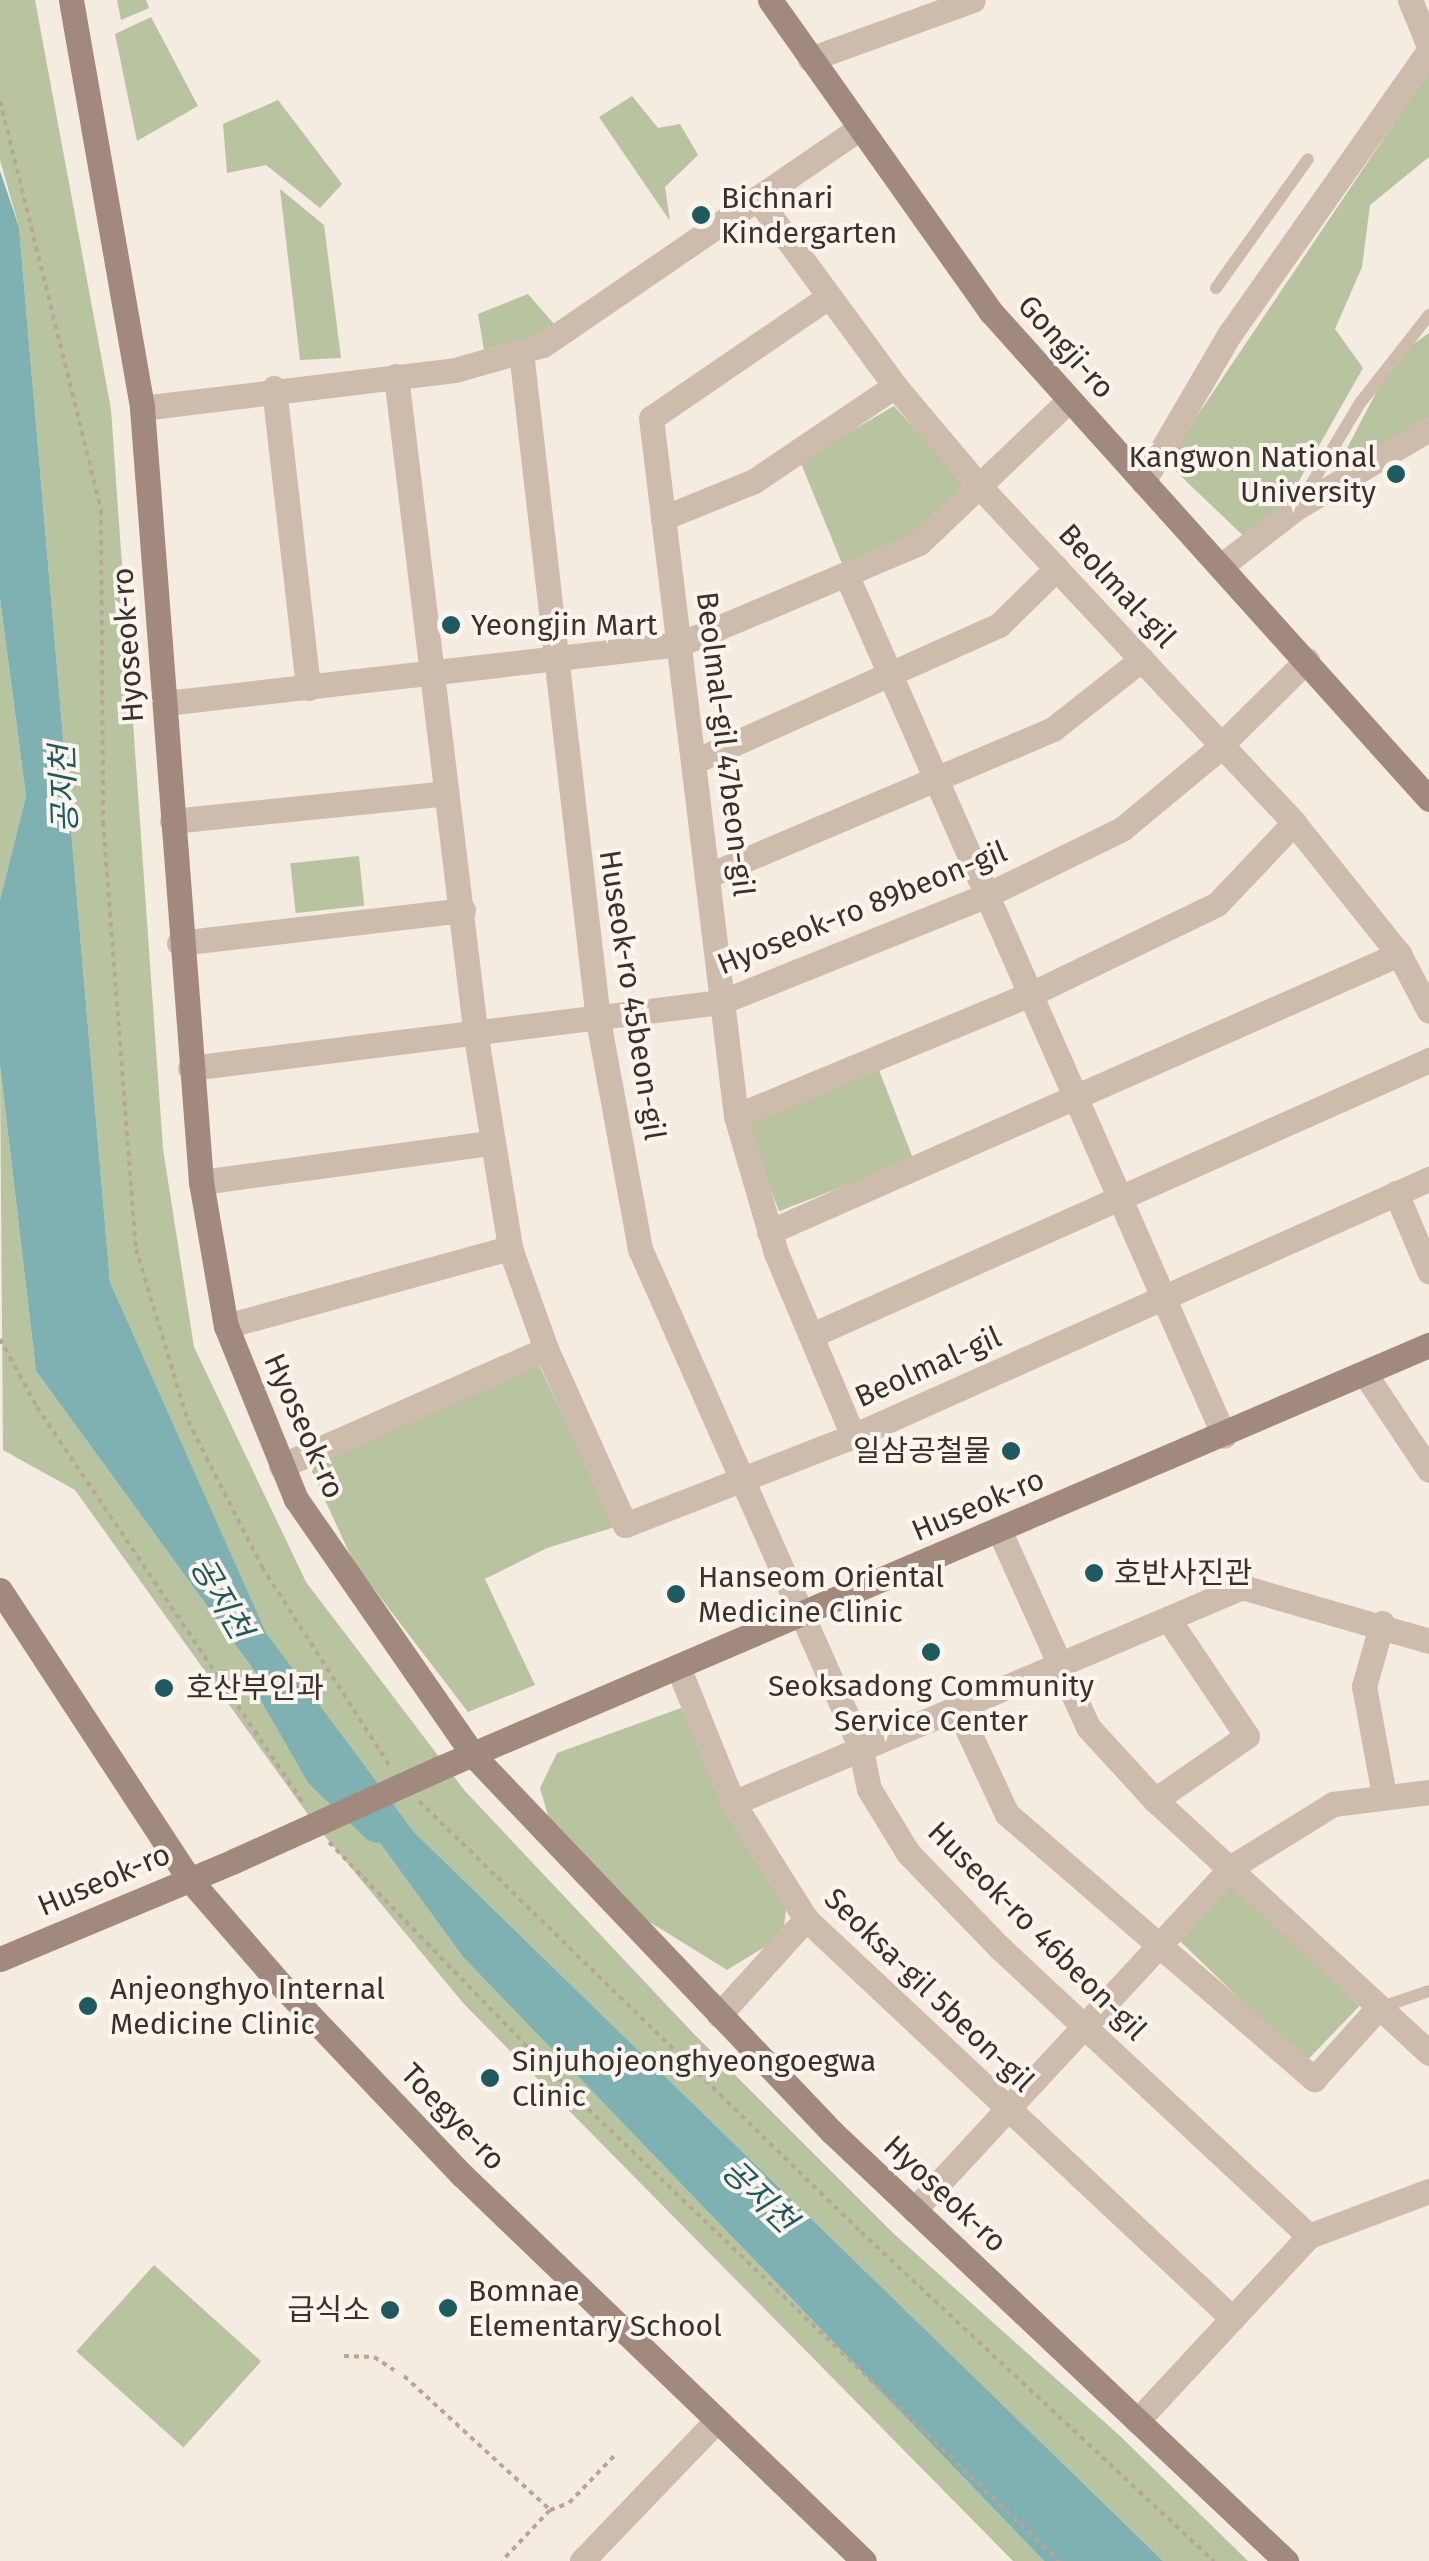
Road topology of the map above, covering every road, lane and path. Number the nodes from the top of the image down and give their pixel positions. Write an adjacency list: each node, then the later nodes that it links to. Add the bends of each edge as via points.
1 (71, 0): 18 (street, Hyoseok-ro)
2 (770, 0): 6 (street, Gongji-ro)
3 (973, 0): 6 (street)
4 (1410, 0): 5 (street)
5 (1429, 48): 20 (street, via 1229,335)
6 (810, 59): 7 (street, Gongji-ro)
7 (858, 129): 9 (street); 17 (street, Gongji-ro, via 991,312)
8 (1308, 159): 10 (lane)
9 (760, 202): 11 (street, Beolmal-gil); 13 (street, via 542,345)
10 (1216, 288)
11 (828, 297): 15 (street, Beolmal-gil); 23 (street, Beolmal-gil 47beon-gil, via 650,418)
12 (1429, 315): 22 (lane, via 1360,403)
13 (521, 352): 14 (street, via 455,370); 28 (street, Huseok-ro 45beon-gil)
14 (396, 376): 16 (street); 31 (street, Beolmal-gil)
15 (895, 386): 21 (street, Beolmal-gil); 23 (street, via 754,480)
16 (274, 388): 18 (street); 33 (street)
17 (1070, 400): 20 (street, Gongji-ro); 21 (street)
18 (142, 408): 34 (street, Hyoseok-ro)
19 (1429, 429): 22 (street)
20 (1143, 482): 24 (street, Gongji-ro)
21 (982, 488): 25 (street, Beolmal-gil); 26 (street, via 919,543)
22 (1296, 508): 24 (street)
23 (664, 518): 27 (street, Beolmal-gil 47beon-gil)
24 (1221, 566): 30 (street, Gongji-ro)
25 (1057, 568): 29 (street, Beolmal-gil); 32 (street, via 999,626)
26 (846, 574): 27 (street); 32 (street)
27 (680, 644): 28 (street); 36 (street, Beolmal-gil 47beon-gil)
28 (553, 659): 31 (street); 50 (street, Huseok-ro 45beon-gil)
29 (1142, 659): 35 (street, Beolmal-gil); 37 (street, via 1052,729)
30 (1307, 660): 35 (street, Hyoseok-ro 89beon-gil); 39 (street, Gongji-ro)
31 (434, 675): 33 (street); 38 (street, Beolmal-gil)
32 (890, 676): 36 (street); 37 (street)
33 (308, 688): 34 (street)
34 (166, 703): 40 (street, Hyoseok-ro)
35 (1218, 747): 41 (street, Beolmal-gil); 43 (street, Hyoseok-ro 89beon-gil, via 1122,829)
36 (693, 762): 42 (street, Beolmal-gil 47beon-gil)
37 (936, 784): 42 (street); 43 (street)
38 (446, 793): 40 (street); 44 (street, Beolmal-gil)
39 (1429, 799)
40 (172, 821): 45 (street, Hyoseok-ro)
41 (1294, 824): 46 (street, Beolmal-gil); 47 (street, via 1217,904)
42 (707, 876): 48 (street, Beolmal-gil 47beon-gil)
43 (986, 896): 47 (street); 48 (street, Hyoseok-ro 89beon-gil)
44 (463, 910): 45 (street); 51 (street, Beolmal-gil)
45 (179, 943): 53 (street, Hyoseok-ro)
46 (1398, 954): 49 (street, Beolmal-gil); 54 (street)
47 (1033, 993): 54 (street); 55 (street)
48 (721, 1002): 50 (street, Hyoseok-ro 89beon-gil); 55 (street, Beolmal-gil 47beon-gil)
49 (1429, 1010)
50 (598, 1020): 51 (street, Hyoseok-ro 89beon-gil); 76 (street, Huseok-ro 45beon-gil, via 640,1249)
51 (476, 1036): 53 (street, Hyoseok-ro 89beon-gil); 56 (street, Beolmal-gil)
52 (1429, 1060): 60 (street)
53 (190, 1068): 58 (street, Hyoseok-ro)
54 (1076, 1093): 60 (street); 61 (street)
55 (736, 1116): 61 (street, Beolmal-gil 47beon-gil)
56 (491, 1143): 58 (street); 62 (street, Beolmal-gil)
57 (1429, 1179): 59 (street, Beolmal-gil)
58 (202, 1182): 65 (street, Hyoseok-ro)
59 (1396, 1193): 63 (street); 64 (street, Beolmal-gil)
60 (1120, 1200): 64 (street); 66 (street)
61 (769, 1232): 66 (street, Beolmal-gil 47beon-gil)
62 (510, 1248): 65 (street); 69 (street, Beolmal-gil)
63 (1429, 1271)
64 (1162, 1298): 72 (street, Beolmal-gil); 73 (street)
65 (226, 1326): 74 (street, Hyoseok-ro)
66 (812, 1334): 72 (street, Beolmal-gil 47beon-gil)
67 (0, 1339): 92 (path, via 37,1407)
68 (1429, 1345): 70 (street, Huseok-ro)
69 (546, 1349): 74 (street); 76 (street, Beolmal-gil, via 625,1525)
70 (1365, 1374): 71 (street); 73 (street, Huseok-ro)
71 (1418, 1432): 75 (street)
72 (853, 1436): 76 (street, Beolmal-gil)
73 (1224, 1436): 77 (street, Huseok-ro)
74 (282, 1466): 87 (street, Hyoseok-ro, via 296,1500)
75 (1429, 1470)
76 (738, 1480): 79 (street, Huseok-ro 45beon-gil)
77 (1000, 1532): 79 (street, Huseok-ro); 83 (street)
78 (0, 1590): 95 (street, Toegye-ro)
79 (803, 1615): 84 (street, Huseok-ro); 86 (street, Huseok-ro 46beon-gil)
80 (1168, 1619): 81 (street, via 1242,1587); 83 (street); 90 (street, via 1246,1736)
81 (1382, 1622): 82 (street); 89 (street, via 1364,1686)
82 (1429, 1640)
83 (1057, 1663): 85 (street); 90 (street, via 1088,1727)
84 (678, 1667): 87 (street, Huseok-ro); 91 (street, Seoksa-gil 5beon-gil)
85 (957, 1707): 86 (street); 97 (street, via 1007,1814)
86 (860, 1746): 91 (street); 102 (street, Huseok-ro 46beon-gil, via 869,1789 908,1853)
87 (474, 1754): 95 (street, Huseok-ro, bridge); 101 (street, Hyoseok-ro)
88 (1429, 1792): 89 (street)
89 (1384, 1795): 94 (street, via 1333,1804)
90 (1155, 1800): 94 (street)
91 (733, 1803): 96 (street, Seoksa-gil 5beon-gil)
92 (309, 1812)
93 (319, 1828): 119 (path, via 339,1858 581,2102)
94 (1232, 1866): 97 (street); 100 (street)
95 (189, 1879): 98 (street, Huseok-ro); 112 (street, Toegye-ro, via 462,2175)
96 (806, 1920): 101 (street); 104 (street, Seoksa-gil 5beon-gil)
97 (1162, 1942): 100 (street, via 1314,2079); 102 (street)
98 (0, 1958)
99 (1429, 1991): 100 (lane)
100 (1376, 2009): 103 (street)
101 (719, 2015): 106 (street, Hyoseok-ro)
102 (1083, 2027): 104 (street); 107 (street, Huseok-ro 46beon-gil)
103 (1429, 2053)
104 (1006, 2111): 106 (street); 108 (street, Seoksa-gil 5beon-gil)
105 (1429, 2190): 107 (street)
106 (914, 2210): 113 (street, Hyoseok-ro)
107 (1309, 2236): 108 (street)
108 (1232, 2318): 113 (street)
109 (344, 2356): 110 (path, via 374,2357)
110 (394, 2370)
111 (404, 2376): 115 (path)
112 (716, 2420): 117 (street); 118 (street, Toegye-ro)
113 (1137, 2421): 120 (street, Hyoseok-ro)
114 (616, 2454): 115 (path, via 568,2503)
115 (550, 2510): 116 (path)
116 (502, 2561)
117 (582, 2561)
118 (864, 2561)
119 (1059, 2561)
120 (1286, 2561)

